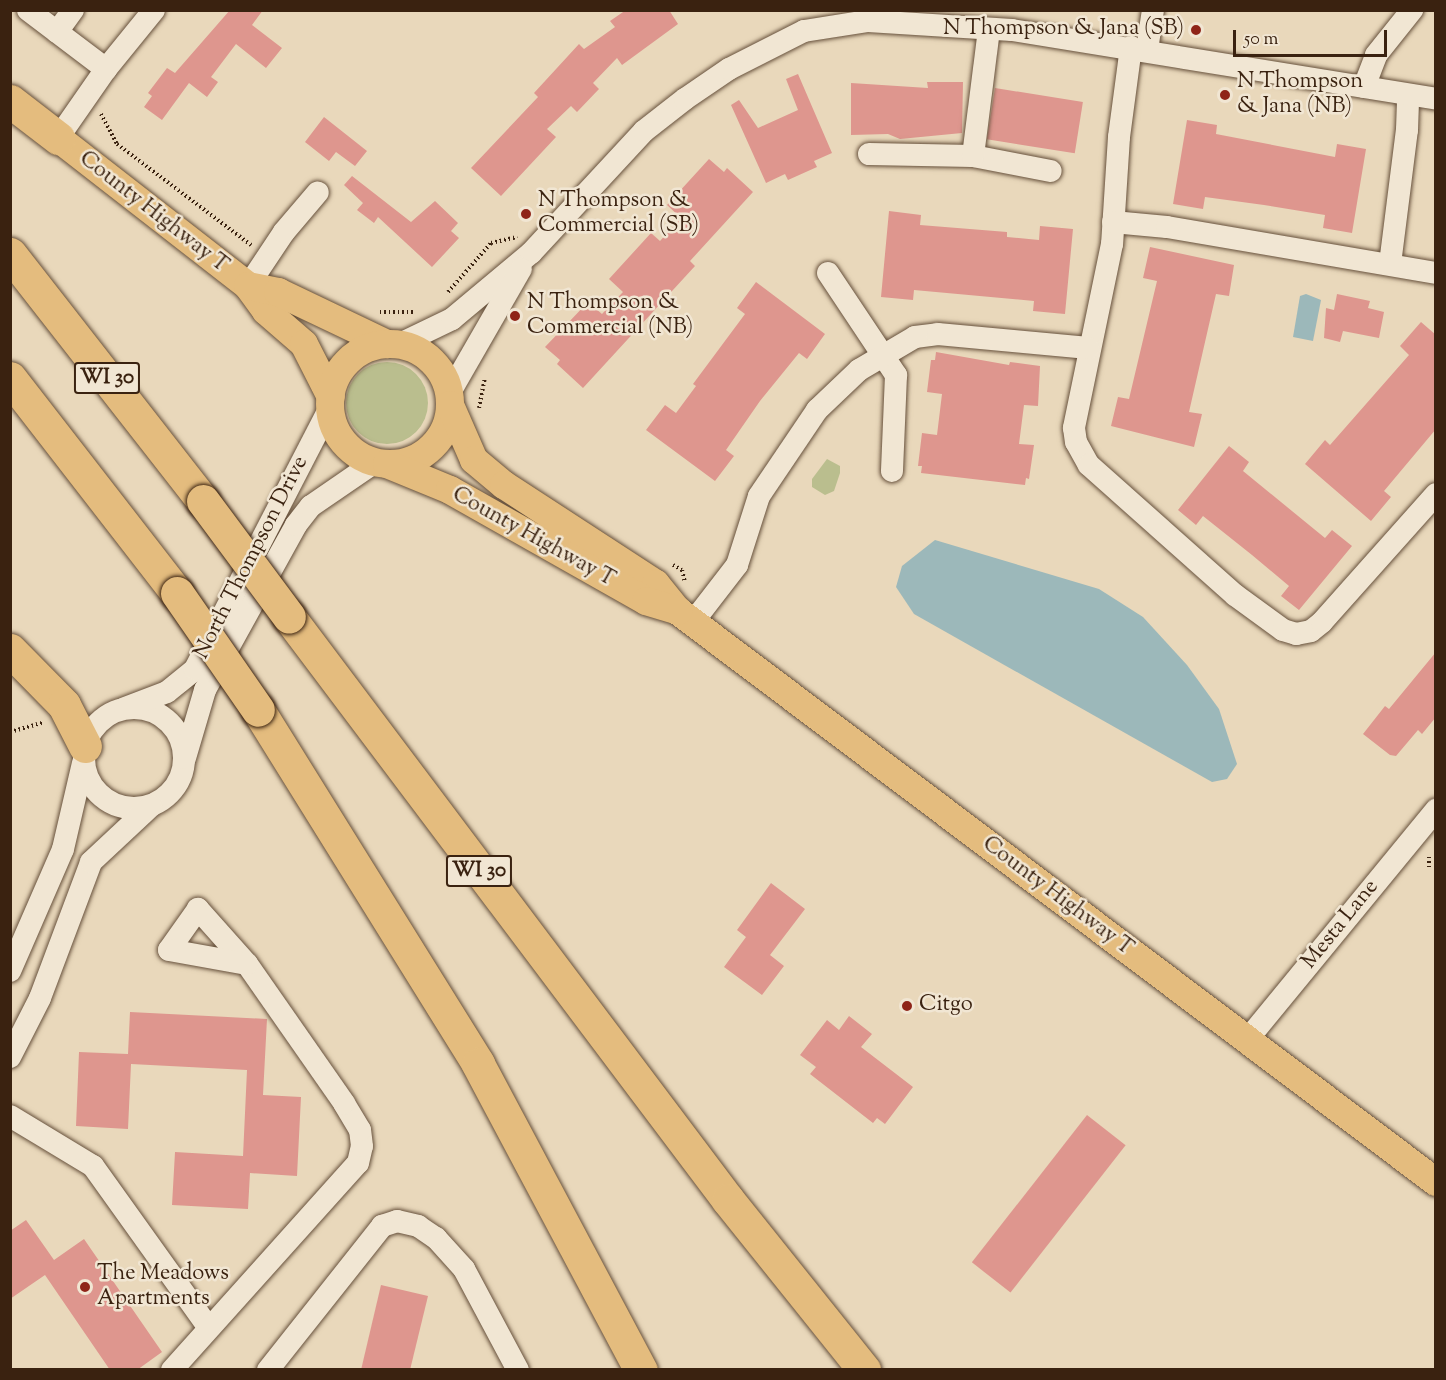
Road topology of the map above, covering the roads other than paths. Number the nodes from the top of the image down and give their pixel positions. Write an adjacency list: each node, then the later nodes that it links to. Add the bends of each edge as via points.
1 (28, 10): 8 (street)
2 (72, 10): 8 (street)
3 (153, 10): 10 (street)
4 (1153, 10): 9 (street)
5 (1412, 10): 11 (street, via 1376,56)
6 (807, 20): 7 (street); 21 (street, via 729,69 644,131)
7 (989, 29): 9 (street); 17 (street)
8 (57, 32): 10 (street)
9 (1139, 49): 11 (street); 20 (street, via 1119,137)
10 (106, 69): 15 (street)
11 (1364, 87): 12 (street)
12 (1408, 95): 13 (street); 23 (street)
13 (1436, 99)
14 (10, 101): 15 (highway)
15 (58, 138): 26 (main road, County Highway T)
16 (869, 154): 17 (street)
17 (973, 156): 18 (street)
18 (1051, 171)
19 (318, 192): 26 (street, via 284,232)
20 (1113, 222): 23 (street, via 1167,227); 28 (street, via 1105,285)
21 (531, 253): 27 (street, via 442,326); 31 (street)
22 (10, 254): 49 (highway, WI 30, bridge, via 203,501)
23 (1390, 264): 25 (street)
24 (828, 273): 29 (street)
25 (1436, 273)
26 (248, 286): 27 (main road, County Highway T, via 278,292); 32 (main road, County Highway T, via 266,310 304,344)
27 (393, 344): 31 (main road, via 419,351 436,365); 32 (main road, via 360,352 349,360 340,371)
28 (1088, 348): 29 (street, via 938,334 915,337); 35 (street, via 1074,428 1076,442 1089,465 1235,595 1283,630 1311,631 1322,622)
29 (884, 353): 34 (street, via 896,375 898,399); 36 (street, via 847,380 817,410 759,496 737,565)
30 (10, 378): 54 (highway, bridge, via 177,593 258,710 478,1064)
31 (450, 400): 33 (main road, via 446,426 435,444 418,457); 36 (main road, County Highway T, via 474,460 504,485 656,584)
32 (330, 402): 33 (main road, via 334,426 345,443); 38 (street, North Thompson Drive, via 195,669 167,692)
33 (381, 463): 36 (main road, County Highway T, via 450,490 646,601); 40 (street, North Thompson Drive, via 319,500 296,525 205,690)
34 (892, 471)
35 (1436, 494)
36 (686, 616): 45 (main road, County Highway T)
37 (10, 650): 39 (highway, via 64,705)
38 (125, 708): 39 (street, via 99,721); 40 (street, via 143,708 159,714 173,726)
39 (84, 754): 41 (street, via 95,790 106,800 121,807); 44 (street, via 63,849)
40 (185, 758): 41 (street, via 176,787)
41 (151, 806): 46 (street, via 91,862 40,998)
42 (1433, 819): 45 (street, Mesta Lane)
43 (247, 964): 50 (street, via 344,1103 360,1130 362,1146 358,1163)
44 (10, 971)
45 (1247, 1040): 48 (main road, County Highway T)
46 (10, 1057)
47 (10, 1116): 50 (street, via 93,1166)
48 (1436, 1182)
49 (728, 1200): 55 (highway, via 786,1302); 56 (highway, WI 30)
50 (209, 1328): 51 (street)
51 (172, 1370)
52 (268, 1370): 53 (street, via 382,1226 398,1221 418,1226 436,1238 464,1269)
53 (518, 1370)
54 (641, 1370)
55 (834, 1370)
56 (864, 1370)

